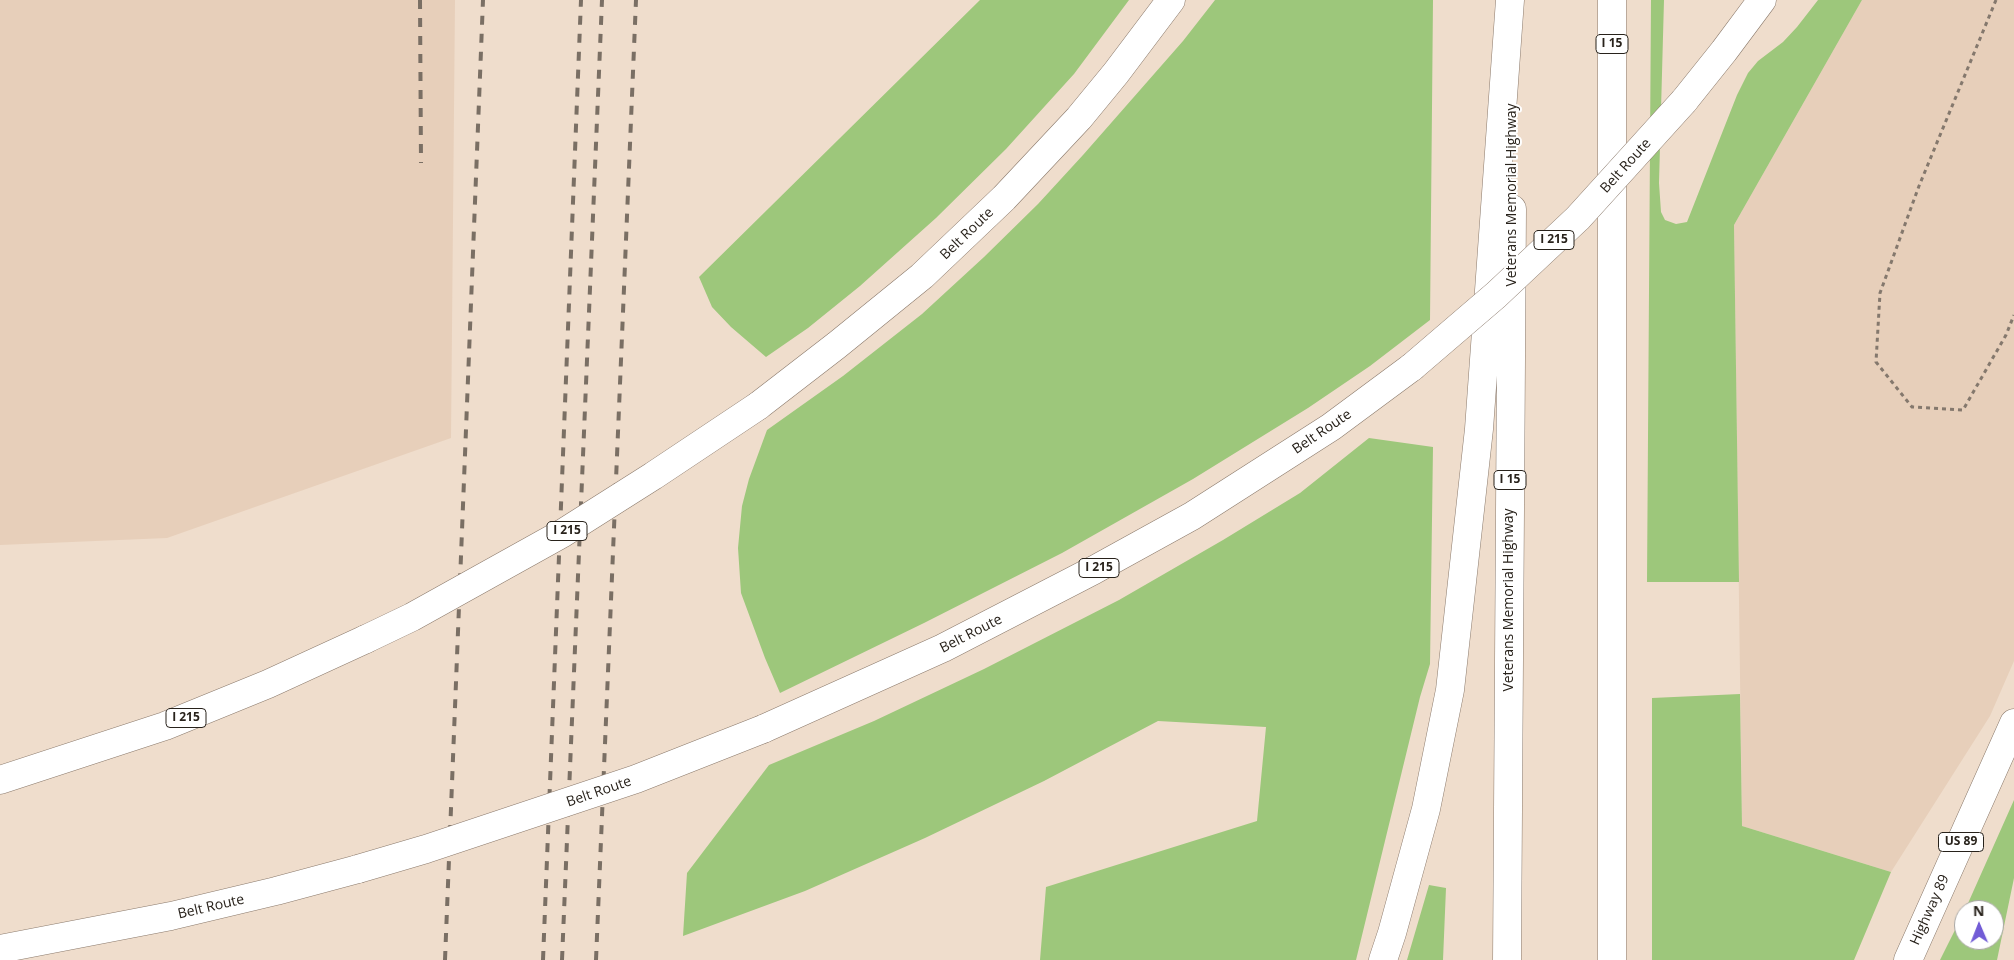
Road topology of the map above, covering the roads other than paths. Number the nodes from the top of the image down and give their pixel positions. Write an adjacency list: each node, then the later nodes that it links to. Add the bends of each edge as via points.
1 (1171, 0): 6 (main road, Belt Route / I 215, bridge, via 1085,110 1004,198 922,276 758,406 646,481 563,533 421,613 366,640 165,726)
2 (1512, 0): 8 (main road, via 1479,429 1450,690 1426,809); 9 (main road, Veterans Memorial Highway / I 15)
3 (1612, 0): 10 (main road, I 15)
4 (1762, 0): 7 (main road, Belt Route / I 215, bridge, via 1684,101 1578,218 1496,295 1412,367 1331,427 1192,516 1094,570 943,648 763,729 611,788 426,849 276,891 171,916)
5 (2014, 723): 11 (main road, Highway 89 / US 89)
6 (0, 780)
7 (0, 949)
8 (1383, 960)
9 (1507, 960)
10 (1612, 960)
11 (1908, 960)

